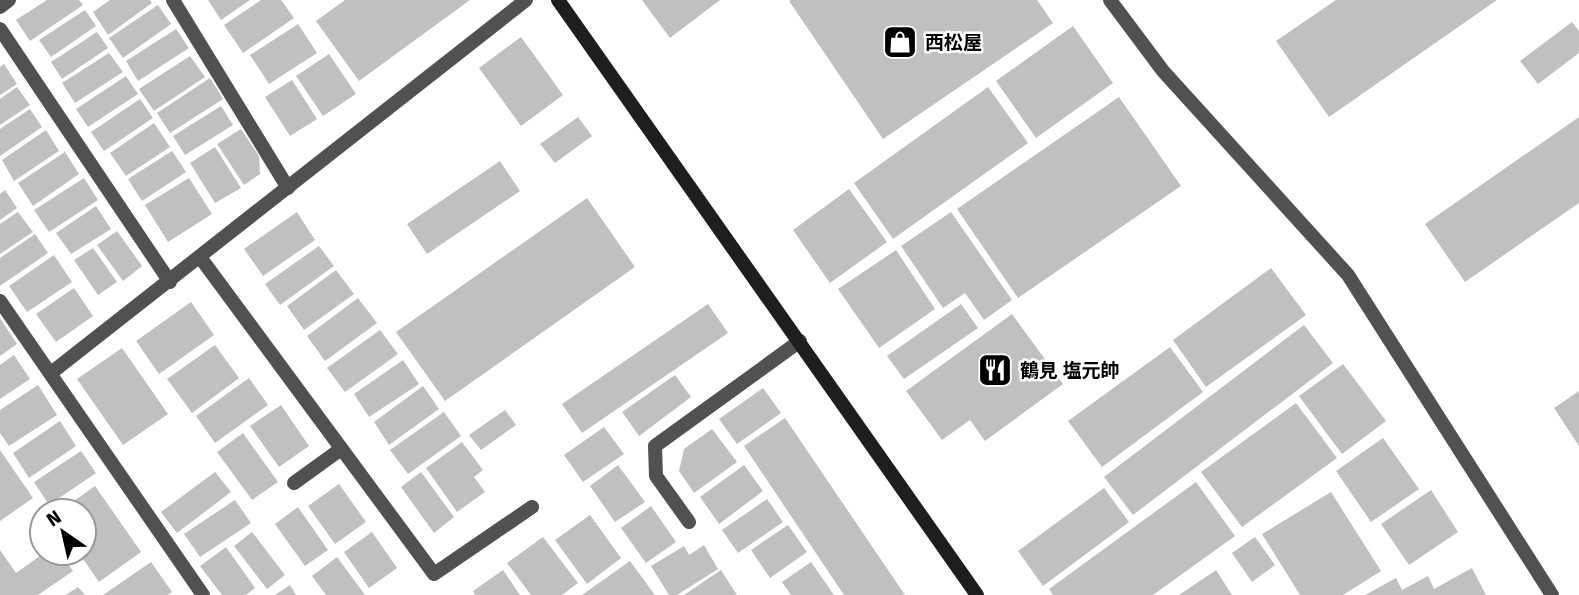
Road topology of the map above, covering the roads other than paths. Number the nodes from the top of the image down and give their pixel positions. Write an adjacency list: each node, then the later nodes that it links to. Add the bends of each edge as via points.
1 (9, 0): 6 (street)
2 (173, 0): 8 (street)
3 (526, 0): 8 (street)
4 (558, 0): 12 (street)
5 (1110, 0): 20 (street, via 1163,71 1348,275)
6 (0, 7)
7 (0, 29): 10 (street)
8 (288, 188): 9 (street)
9 (200, 257): 10 (street); 14 (street)
10 (170, 282): 13 (street)
11 (0, 301): 13 (street)
12 (800, 341): 17 (street, via 655,446 656,476); 19 (street)
13 (51, 373): 18 (street)
14 (341, 449): 15 (street); 16 (street, via 434,574)
15 (294, 482)
16 (533, 507)
17 (689, 522)
18 (203, 595)
19 (977, 595)
20 (1552, 595)

